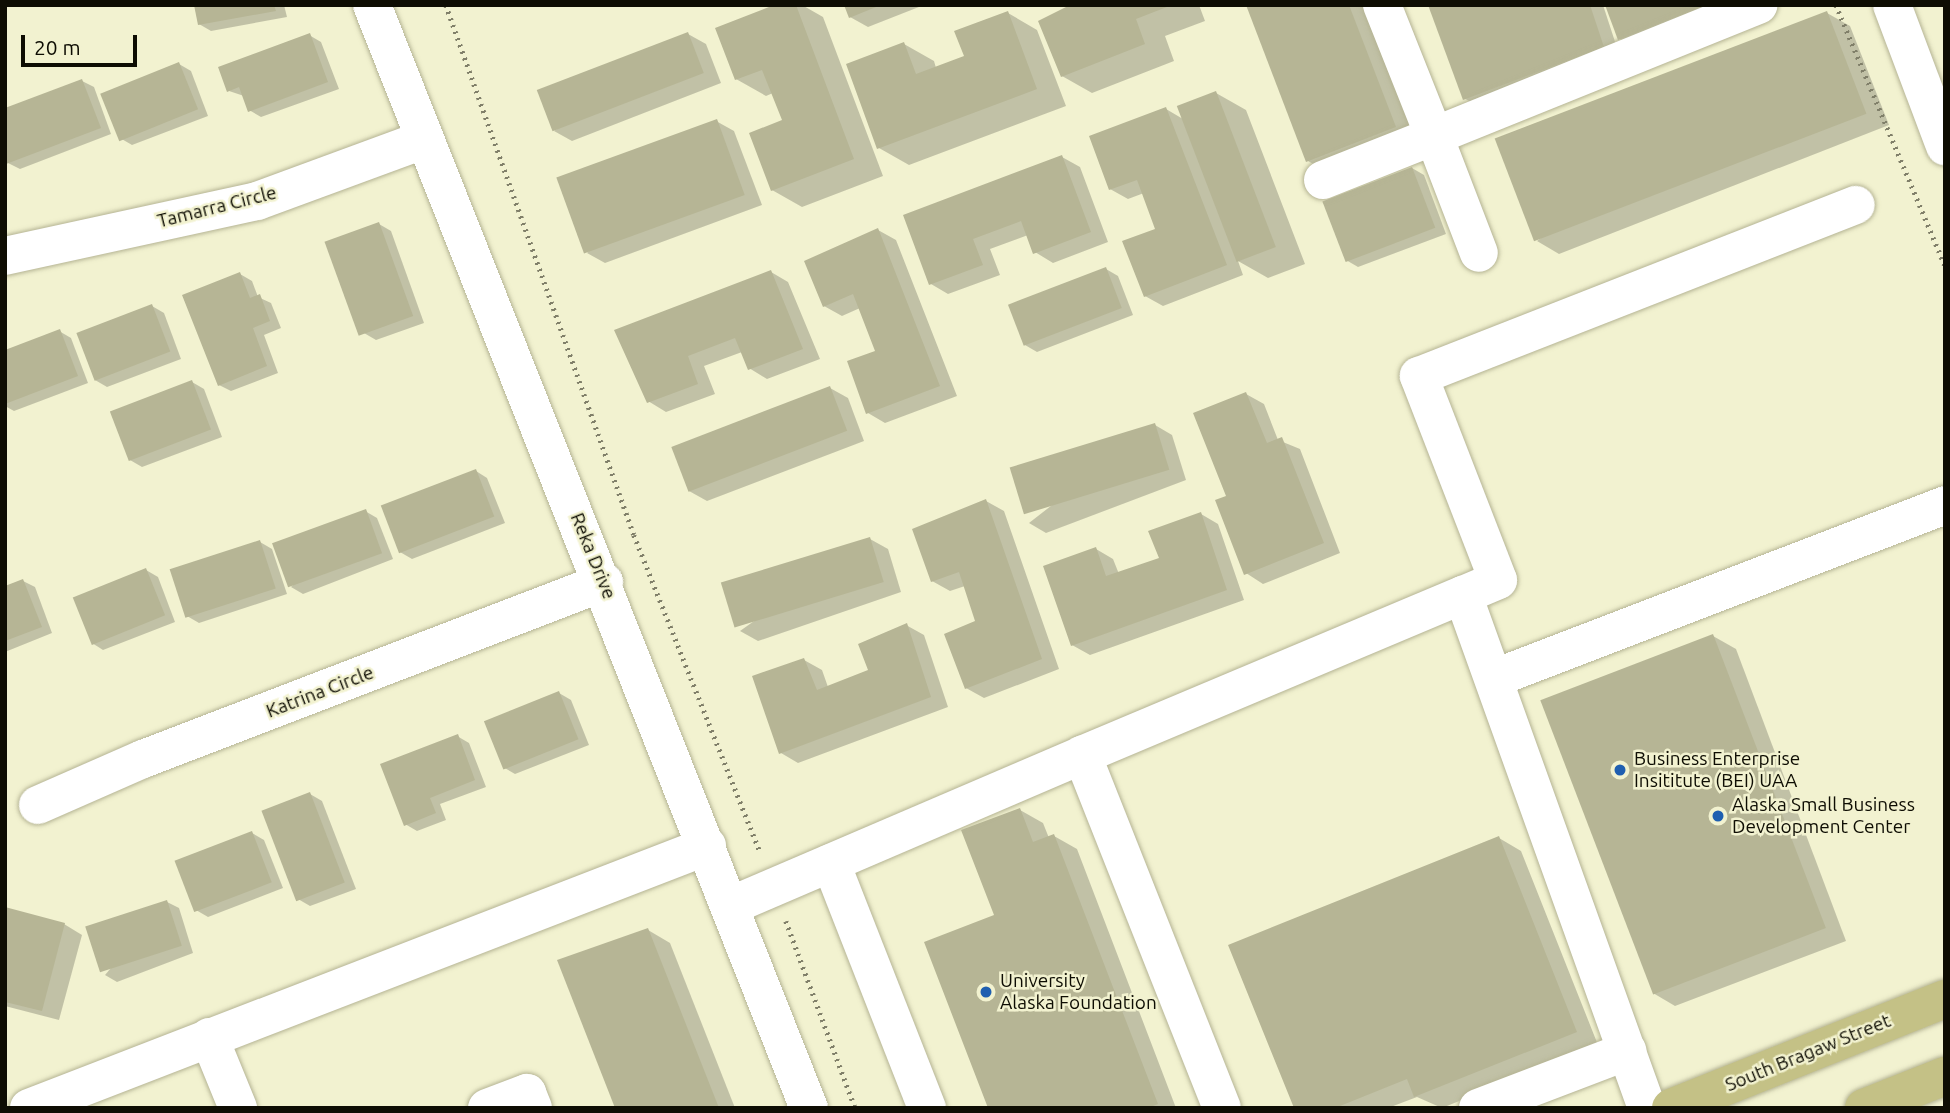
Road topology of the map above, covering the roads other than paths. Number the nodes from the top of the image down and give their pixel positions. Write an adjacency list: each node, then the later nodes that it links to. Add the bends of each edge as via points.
1 (372, 5): 7 (street, Reka Drive)
2 (1382, 5): 6 (street)
3 (1759, 5): 6 (street)
4 (1892, 5): 5 (street)
5 (1931, 67): 8 (street)
6 (1434, 136): 9 (street); 11 (street)
7 (424, 139): 12 (street, Tamarra Circle, via 257,201); 14 (street, Reka Drive)
8 (1945, 146)
9 (1323, 180)
10 (1856, 205): 15 (street, via 1419,376 1498,580)
11 (1479, 253)
12 (5, 256)
13 (1945, 505): 16 (street)
14 (604, 582): 18 (street, Katrina Circle, via 142,759); 19 (street, Reka Drive)
15 (1463, 595): 16 (street); 17 (street)
16 (1495, 678): 24 (street)
17 (1083, 755): 20 (street); 33 (street)
18 (38, 805)
19 (707, 846): 21 (street, Reka Drive); 23 (street)
20 (831, 863): 21 (street); 32 (street)
21 (730, 906): 31 (street, Reka Drive)
22 (1945, 999): 36 (main road, South Bragaw Street)
23 (209, 1037): 26 (street); 28 (street)
24 (1627, 1051): 34 (street); 35 (street)
25 (1945, 1076): 37 (main road)
26 (113, 1093): 27 (street)
27 (29, 1108)
28 (238, 1108)
29 (487, 1108): 30 (street, via 527,1093)
30 (533, 1108)
31 (809, 1108)
32 (927, 1108)
33 (1222, 1108)
34 (1478, 1108)
35 (1647, 1108)
36 (1671, 1108)
37 (1864, 1108)

